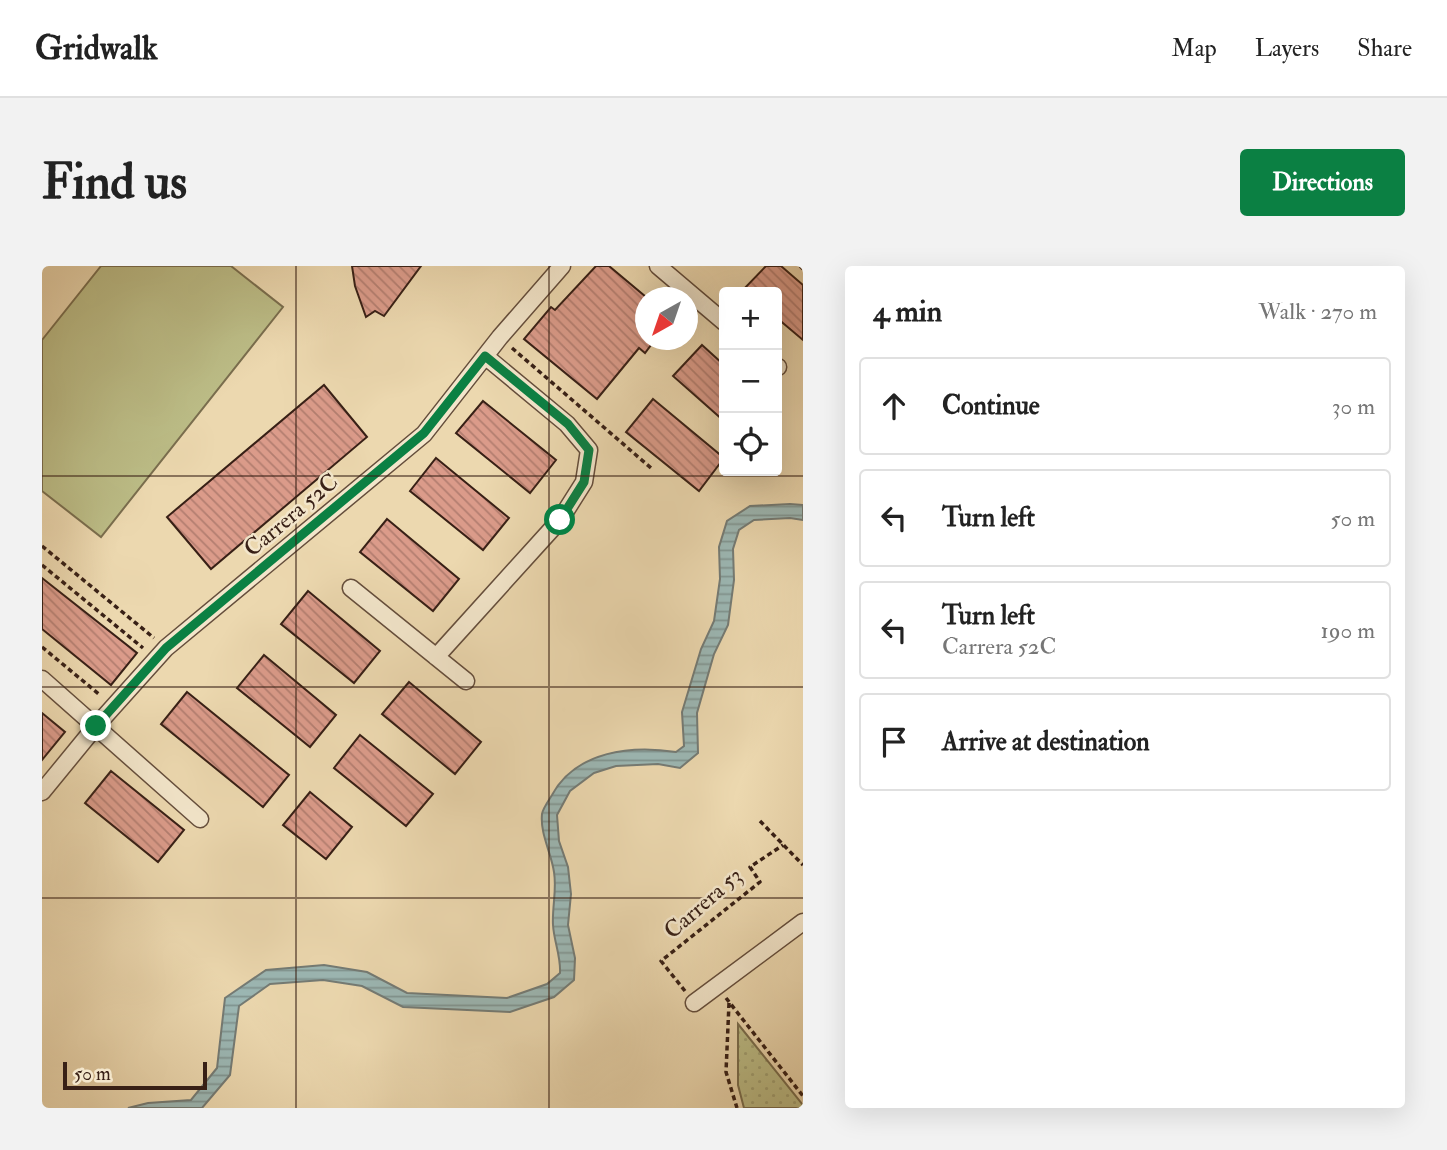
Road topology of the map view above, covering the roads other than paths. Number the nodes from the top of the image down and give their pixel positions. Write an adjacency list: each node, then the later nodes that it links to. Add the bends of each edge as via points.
1 (562, 266): 4 (street, Carrera 52C)
2 (658, 266): 3 (street)
3 (719, 318)
4 (485, 356): 6 (street, via 568,424 589,450 586,472 560,520); 9 (street, Carrera 52C, via 424,433 166,648)
5 (351, 588): 6 (street)
6 (436, 657): 8 (street)
7 (42, 679): 9 (street)
8 (466, 681)
9 (96, 726): 10 (street, Carrera 52C); 11 (street)
10 (42, 792)
11 (200, 819)
12 (803, 922): 13 (street)
13 (694, 1003)

